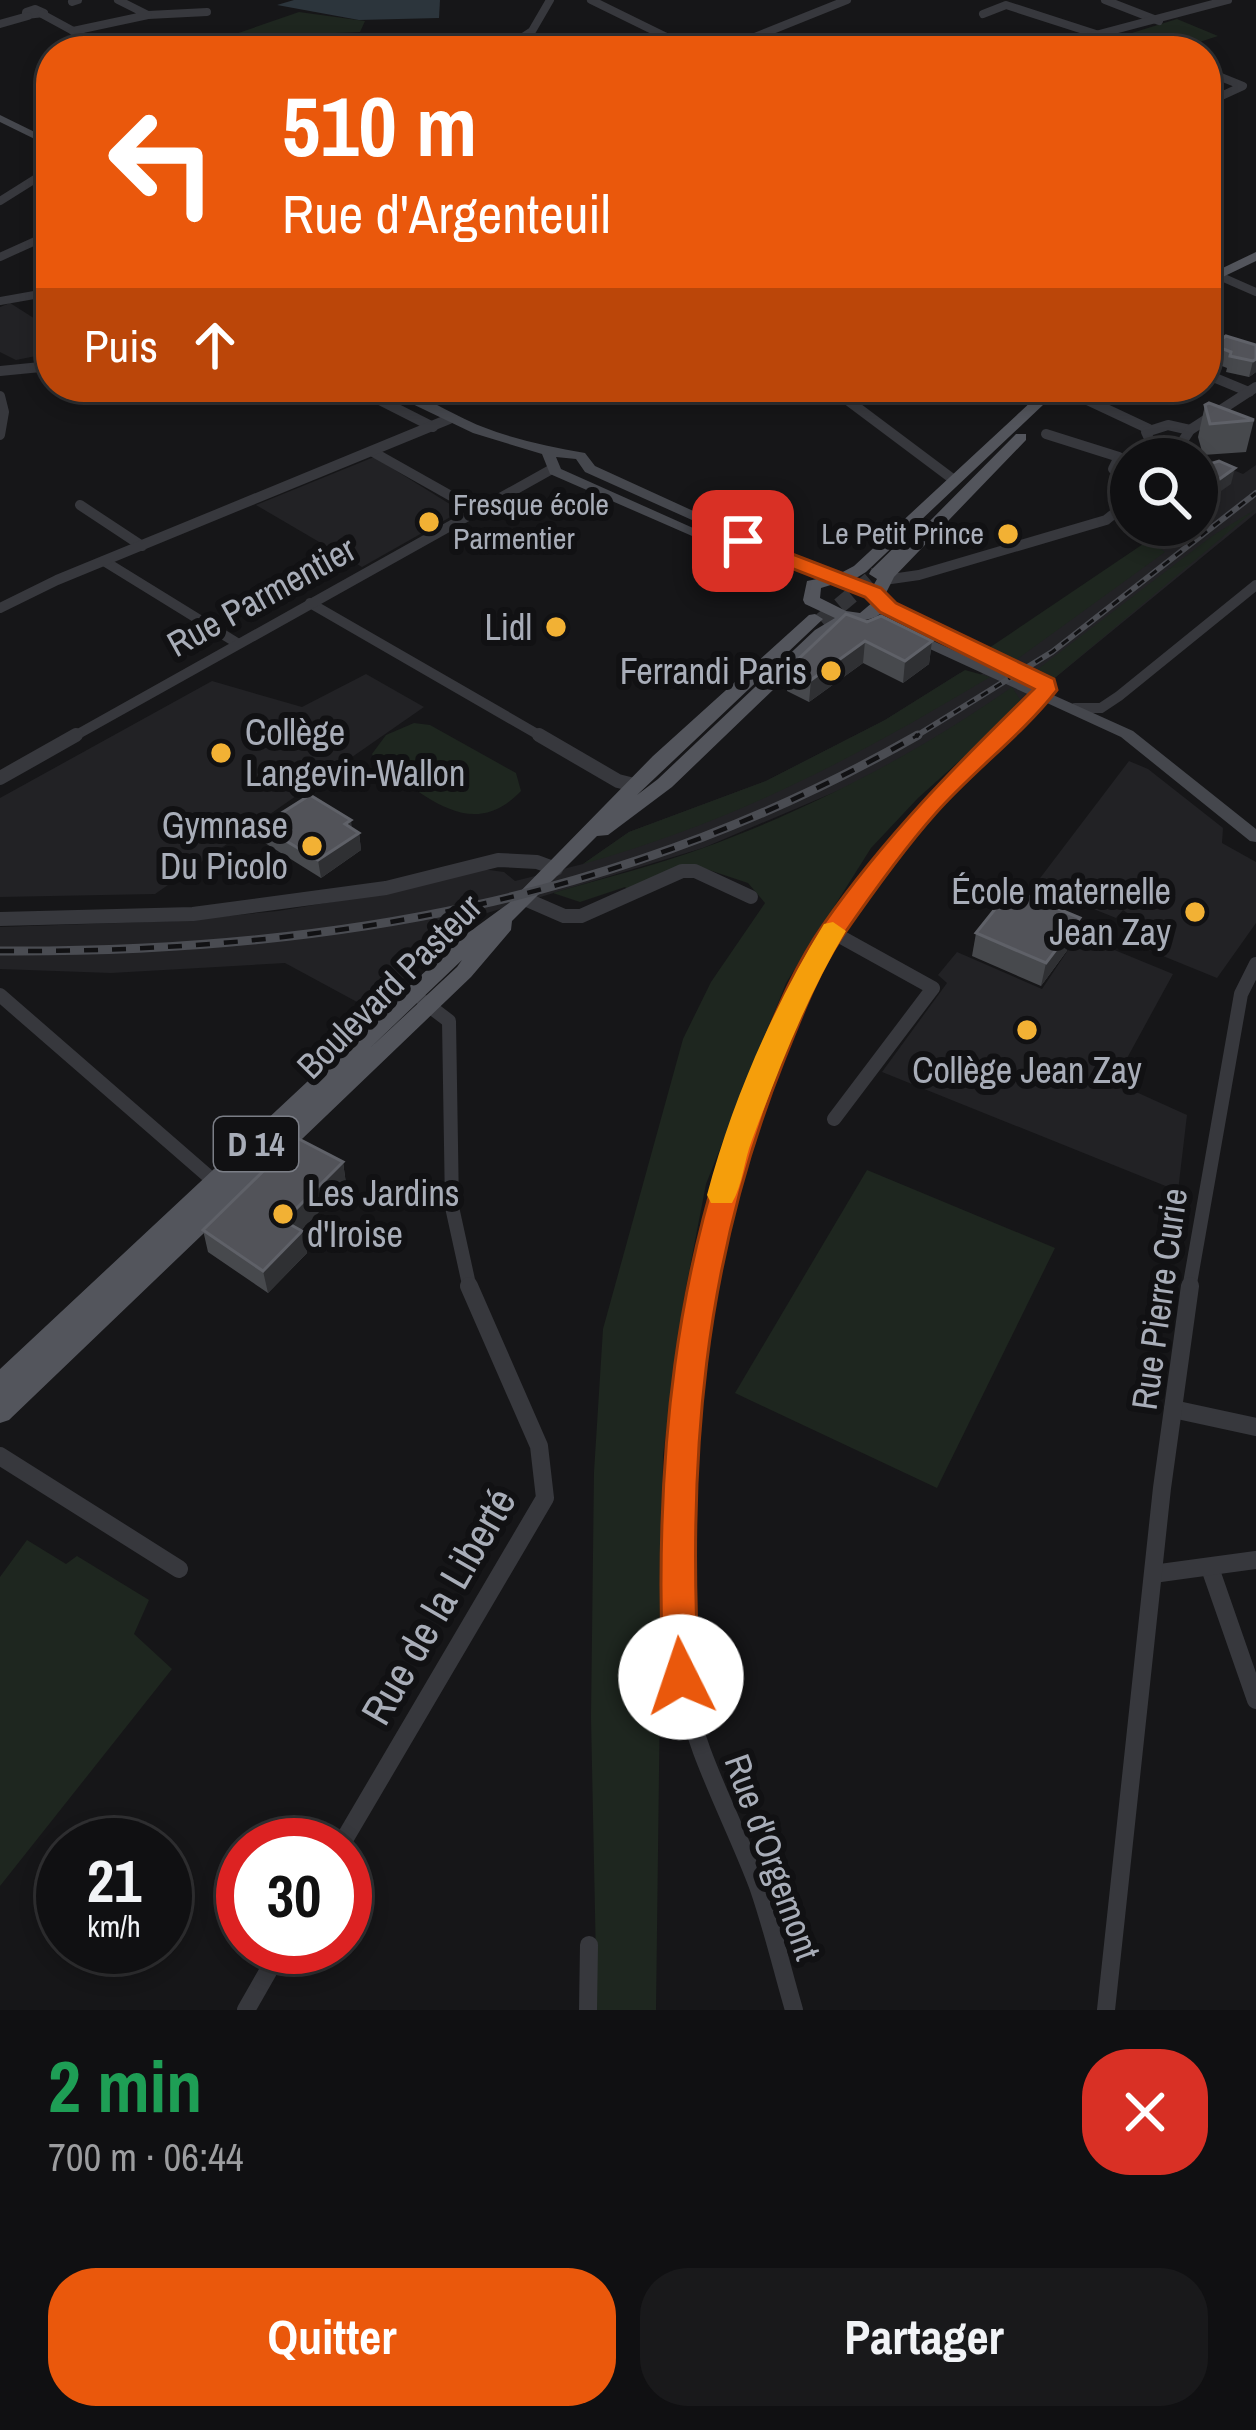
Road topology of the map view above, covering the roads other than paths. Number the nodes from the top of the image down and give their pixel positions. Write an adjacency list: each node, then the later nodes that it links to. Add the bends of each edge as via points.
1 (14, 0): 9 (street)
2 (118, 0): 11 (street)
3 (550, 0): 16 (street)
4 (591, 0): 17 (street)
5 (847, 0): 18 (street)
6 (1106, 0): 12 (street)
7 (1228, 0): 12 (street)
8 (207, 12): 11 (street)
9 (30, 13): 13 (street); 14 (street)
10 (983, 14): 19 (street, via 1006,4)
11 (148, 15): 14 (street)
12 (1160, 21): 19 (street)
13 (0, 24)
14 (73, 31): 15 (street)
15 (82, 36)
16 (527, 36)
17 (664, 36)
18 (757, 36)
19 (1106, 36)
20 (1221, 76): 21 (street, via 1241,88)
21 (1221, 97)
22 (0, 118): 23 (street)
23 (36, 137)
24 (36, 178): 25 (street)
25 (0, 201)
26 (36, 240): 28 (street)
27 (1256, 245): 30 (main road)
28 (0, 256)
29 (1256, 256): 31 (main road)
30 (1221, 268)
31 (1221, 270)
32 (1221, 279): 33 (street)
33 (1256, 292)
34 (36, 295): 35 (street)
35 (0, 301)
36 (36, 368): 37 (street)
37 (0, 372)
38 (1221, 379): 39 (street)
39 (1252, 389): 51 (street)
40 (0, 396): 53 (street)
41 (384, 402): 49 (street)
42 (413, 402): 48 (street)
43 (850, 402): 59 (street)
44 (1040, 402): 47 (main road)
45 (1048, 402): 68 (main road)
46 (1088, 402): 50 (street)
47 (1034, 406): 59 (main road); 68 (main road)
48 (448, 419): 49 (street); 58 (street)
49 (433, 427): 56 (street)
50 (1149, 429): 51 (street); 54 (street)
51 (1190, 430): 55 (street)
52 (1046, 434): 57 (street)
53 (0, 435)
54 (1147, 438)
55 (1185, 438)
56 (373, 452): 62 (street); 65 (street)
57 (1110, 454)
58 (555, 462): 60 (street, via 585,465); 62 (street, Rue Parmentier); 64 (street)
59 (954, 480): 67 (main road, via 860,569)
60 (652, 497): 64 (street); 67 (street)
61 (80, 505): 65 (street)
62 (476, 510): 70 (street, Rue Parmentier)
63 (1110, 517): 68 (street)
64 (672, 523): 72 (street, via 786,573)
65 (142, 546): 66 (street)
66 (104, 561): 71 (street); 74 (street)
67 (837, 580): 68 (main road); 72 (main road, via 817,582)
68 (878, 585): 73 (main road, Boulevard Pasteur, via 878,612); 75 (street)
69 (1256, 585): 77 (street)
70 (310, 603): 74 (street, Rue Parmentier); 79 (street)
71 (0, 608)
72 (814, 608): 73 (main road); 79 (main road, Boulevard Pasteur / D 14); 80 (main road, Boulevard Pasteur / D 14)
73 (855, 617): 75 (street); 80 (main road, Boulevard Pasteur / D 14, via 821,634)
74 (237, 643): 78 (street, Rue Parmentier)
75 (1045, 689): 76 (street); 77 (street); 88 (street, Rue d'Orgemont, via 926,809)
76 (1075, 708): 77 (street); 82 (street, via 1139,741)
77 (1101, 708): 81 (street, via 1156,740)
78 (0, 778)
79 (634, 785): 83 (main road, Boulevard Pasteur / D 14)
80 (630, 811): 83 (main road, Boulevard Pasteur / D 14)
81 (1256, 822)
82 (1256, 837)
83 (580, 845): 84 (main road, Boulevard Pasteur / D 14)
84 (556, 868): 86 (main road, Boulevard Pasteur / D 14); 87 (street, via 498,860 386,887 193,914)
85 (751, 898): 86 (street, via 682,872 581,916)
86 (520, 903): 91 (main road, Boulevard Pasteur / D 14, via 484,951)
87 (0, 919)
88 (832, 932): 92 (street, via 933,988); 109 (street, Rue d'Orgemont, via 802,982 735,1145 707,1249 679,1501 681,1677)
89 (1256, 964): 95 (street, Rue Pierre Curie, via 1241,994 1199,1219)
90 (0, 995): 93 (street)
91 (421, 1000): 93 (main road, Boulevard Pasteur / D 14); 96 (main road, Boulevard Pasteur / D 14); 104 (street, Rue de la Liberté, via 449,1021 460,1261 548,1481)
92 (834, 1119)
93 (215, 1182): 94 (main road, Boulevard Pasteur / D 14)
94 (0, 1384)
95 (1173, 1409): 97 (street); 102 (street, Rue Pierre Curie)
96 (0, 1412)
97 (1256, 1427)
98 (0, 1456): 101 (street)
99 (1256, 1560): 100 (street)
100 (1210, 1568): 102 (street); 103 (street)
101 (179, 1569)
102 (1153, 1574): 110 (street, Rue Pierre Curie)
103 (1256, 1700)
104 (356, 1818)
105 (589, 1946): 108 (street)
106 (267, 1974): 107 (street)
107 (246, 2010)
108 (588, 2010)
109 (794, 2010)
110 (1106, 2010)

